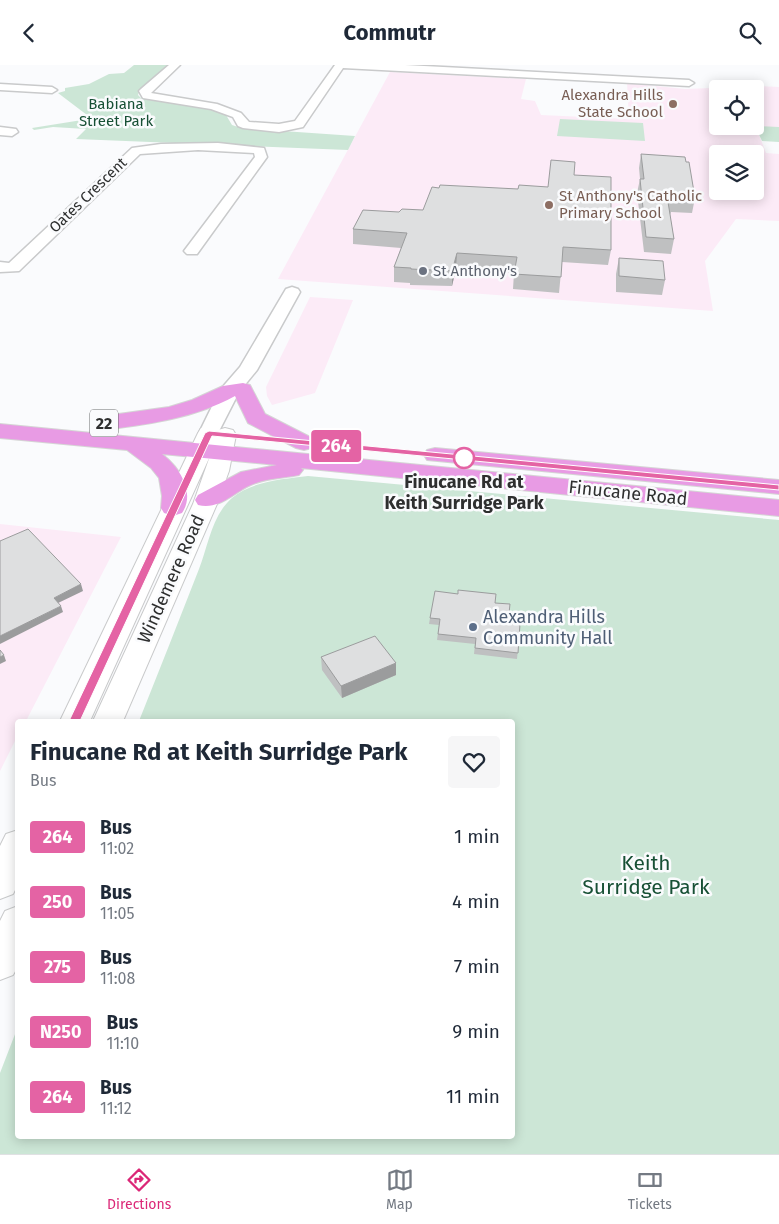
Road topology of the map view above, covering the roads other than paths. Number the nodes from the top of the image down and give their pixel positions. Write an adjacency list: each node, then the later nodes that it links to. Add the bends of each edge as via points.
1 (175, 65): 2 (street, via 146,91 147,96 213,106 237,115 247,125 279,128 299,124)
2 (340, 65)
3 (345, 65): 4 (street)
4 (436, 67): 5 (street)
5 (689, 83)
6 (0, 87): 7 (street)
7 (52, 90)
8 (192, 251): 9 (street, Oates Crescent, via 261,157 260,151 243,147 157,147 136,151)
9 (6, 267)
10 (292, 292): 11 (street)
11 (240, 383): 13 (highway, via 213,400 186,410); 15 (street); 16 (highway, via 256,418)
12 (0, 413): 13 (highway, Finucane Road / 22)
13 (104, 423): 15 (highway, Finucane Road / 22)
14 (0, 431): 17 (highway, Finucane Road / 22)
15 (215, 443): 16 (highway, Finucane Road / 22); 17 (highway, Finucane Road / 22); 18 (highway, Finucane Road / 22); 20 (main road, Windemere Road); 21 (main road, Windemere Road)
16 (304, 443): 19 (highway, Finucane Road / 22)
17 (133, 445): 21 (highway, via 162,464 175,487)
18 (344, 465): 20 (highway, via 249,477); 22 (highway, Finucane Road / 22)
19 (779, 487)
20 (207, 500): 24 (main road, Windemere Road)
21 (173, 508): 23 (main road, Windemere Road)
22 (779, 508)
23 (76, 719)
24 (109, 719)
25 (15, 851): 26 (main road)
26 (0, 883)
27 (15, 930): 28 (main road)
28 (0, 962)

